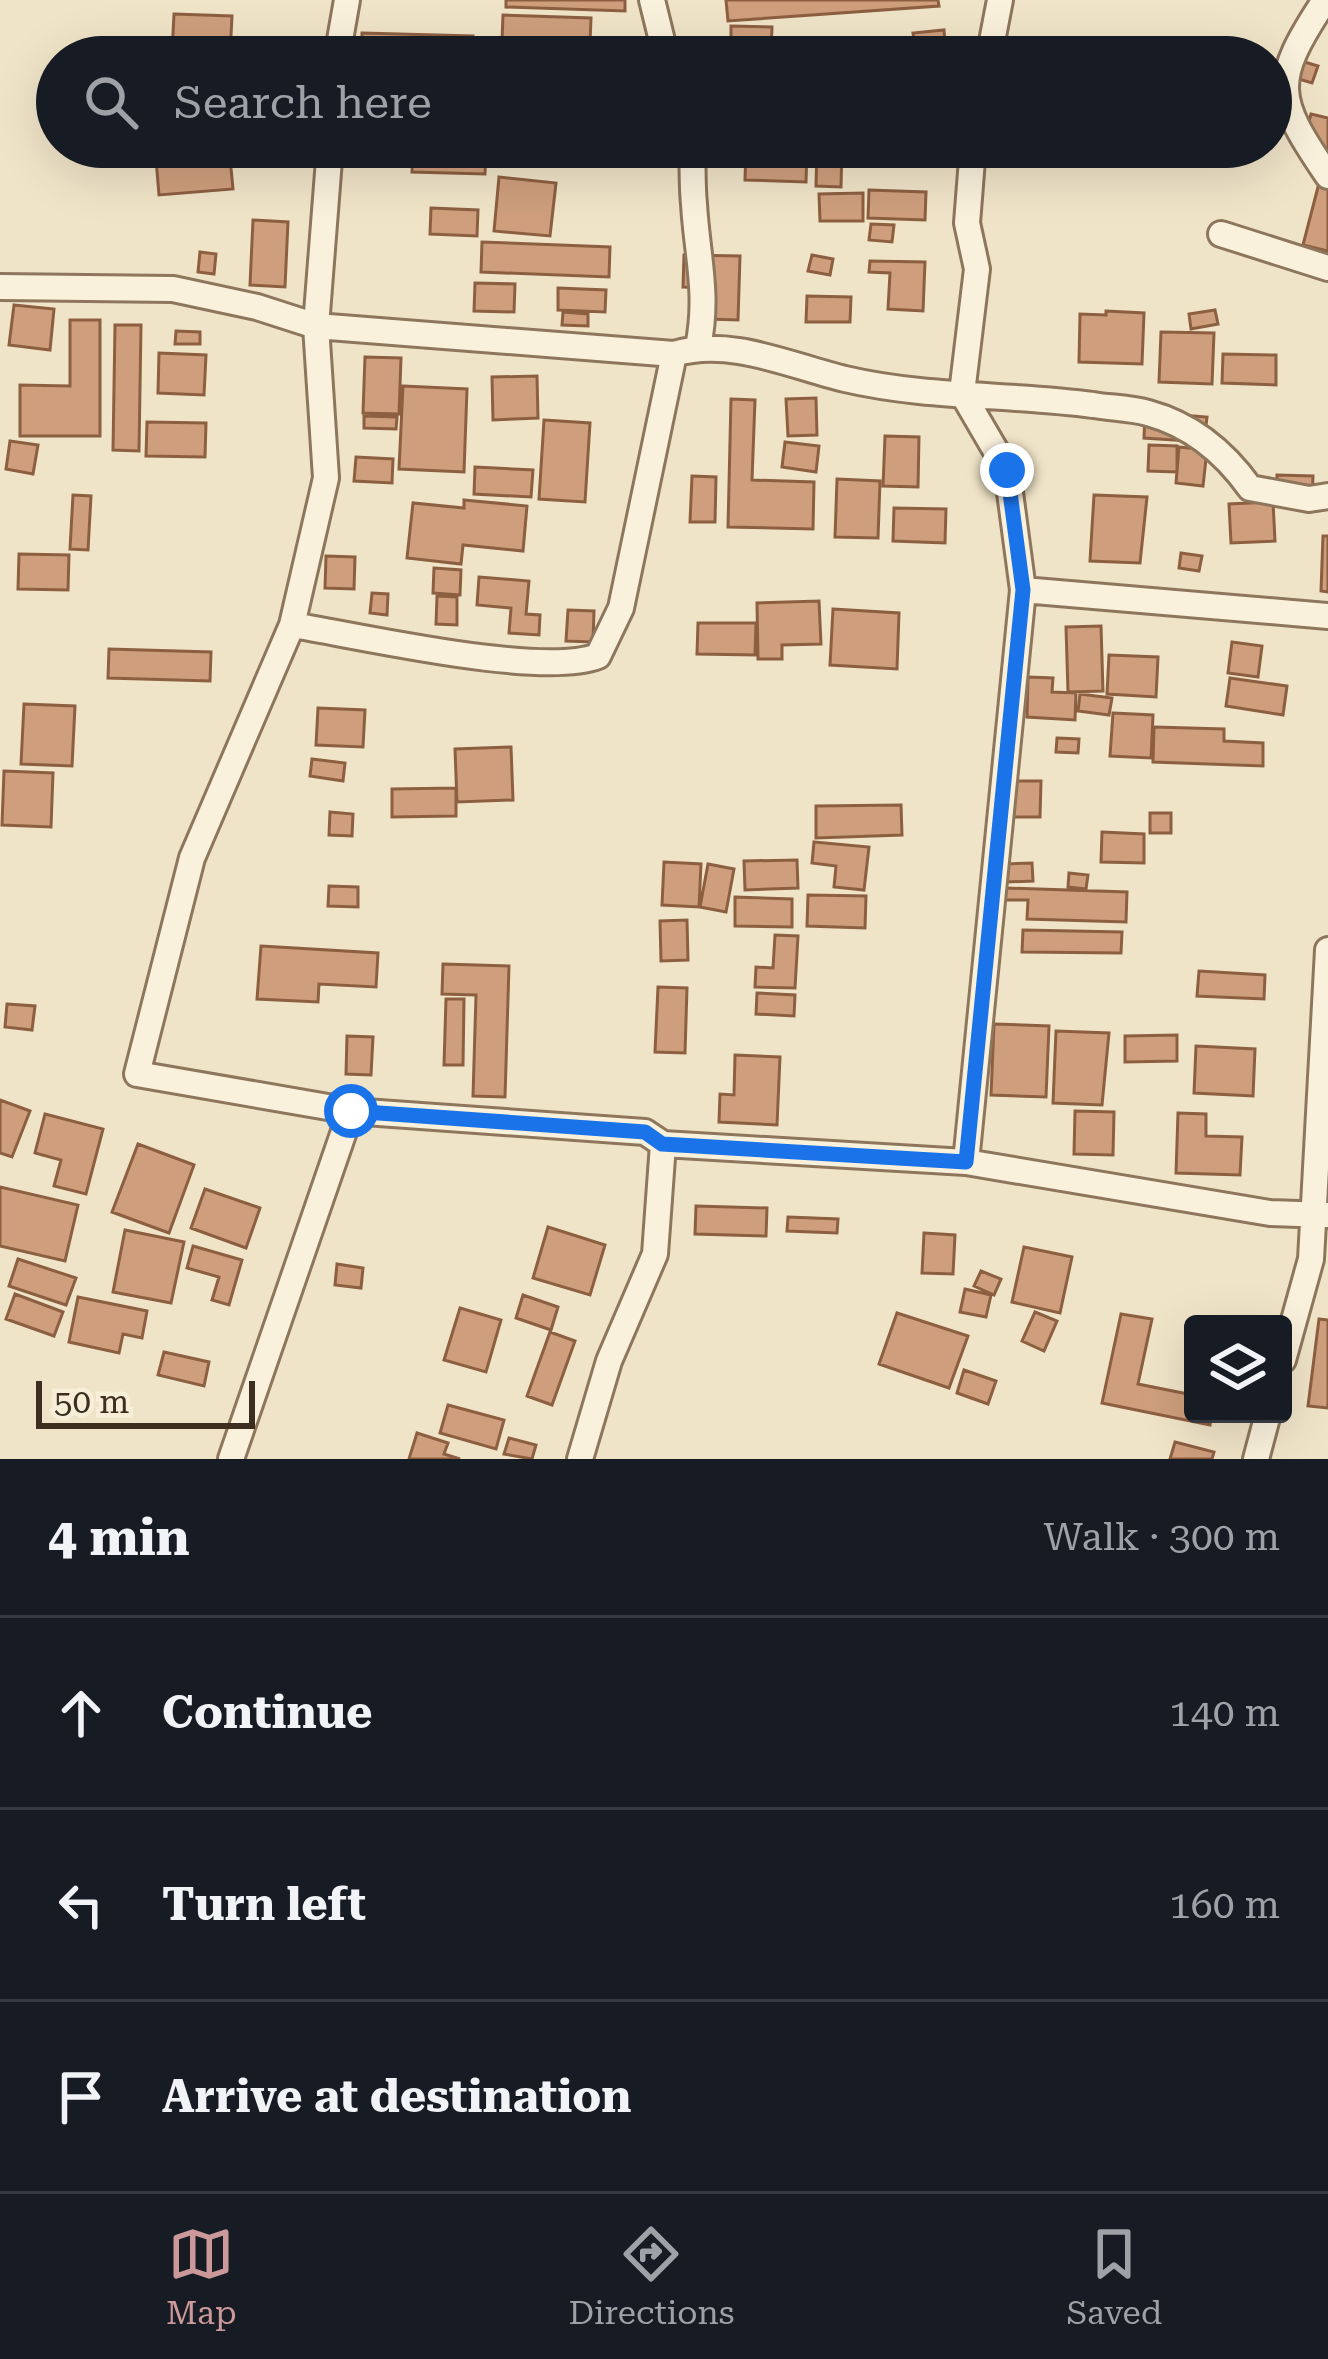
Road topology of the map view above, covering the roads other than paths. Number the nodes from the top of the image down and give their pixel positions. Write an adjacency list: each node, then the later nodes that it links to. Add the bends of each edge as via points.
1 (346, 0): 5 (street)
2 (652, 0): 6 (street)
3 (1000, 0): 7 (street)
4 (1325, 0): 8 (street)
5 (340, 36)
6 (661, 36)
7 (993, 36)
8 (1292, 60)
9 (1292, 122): 13 (street)
10 (328, 168): 17 (street)
11 (693, 168): 18 (street, via 703,321)
12 (972, 168): 19 (street, via 967,223 977,269)
13 (1328, 176)
14 (1221, 234): 15 (street)
15 (1328, 268)
16 (0, 287): 17 (street, via 173,289)
17 (316, 326): 18 (street); 23 (street, via 326,478)
18 (686, 350): 19 (street, via 766,356 898,389); 23 (street, via 621,608 598,656 578,664 524,662)
19 (962, 393): 20 (street, via 1149,413 1228,457 1250,488); 21 (street, via 1007,470)
20 (1328, 496)
21 (1023, 590): 22 (street); 27 (street)
22 (1328, 616)
23 (292, 626): 25 (street, via 192,858 137,1074)
24 (1328, 950): 28 (street)
25 (351, 1111): 26 (street, via 645,1132); 31 (street)
26 (662, 1144): 27 (street); 32 (street, via 655,1254 609,1361)
27 (966, 1162): 28 (street, via 1270,1213)
28 (1321, 1214): 29 (street)
29 (1292, 1328)
30 (1266, 1423): 33 (street)
31 (231, 1459)
32 (580, 1459)
33 (1256, 1459)

